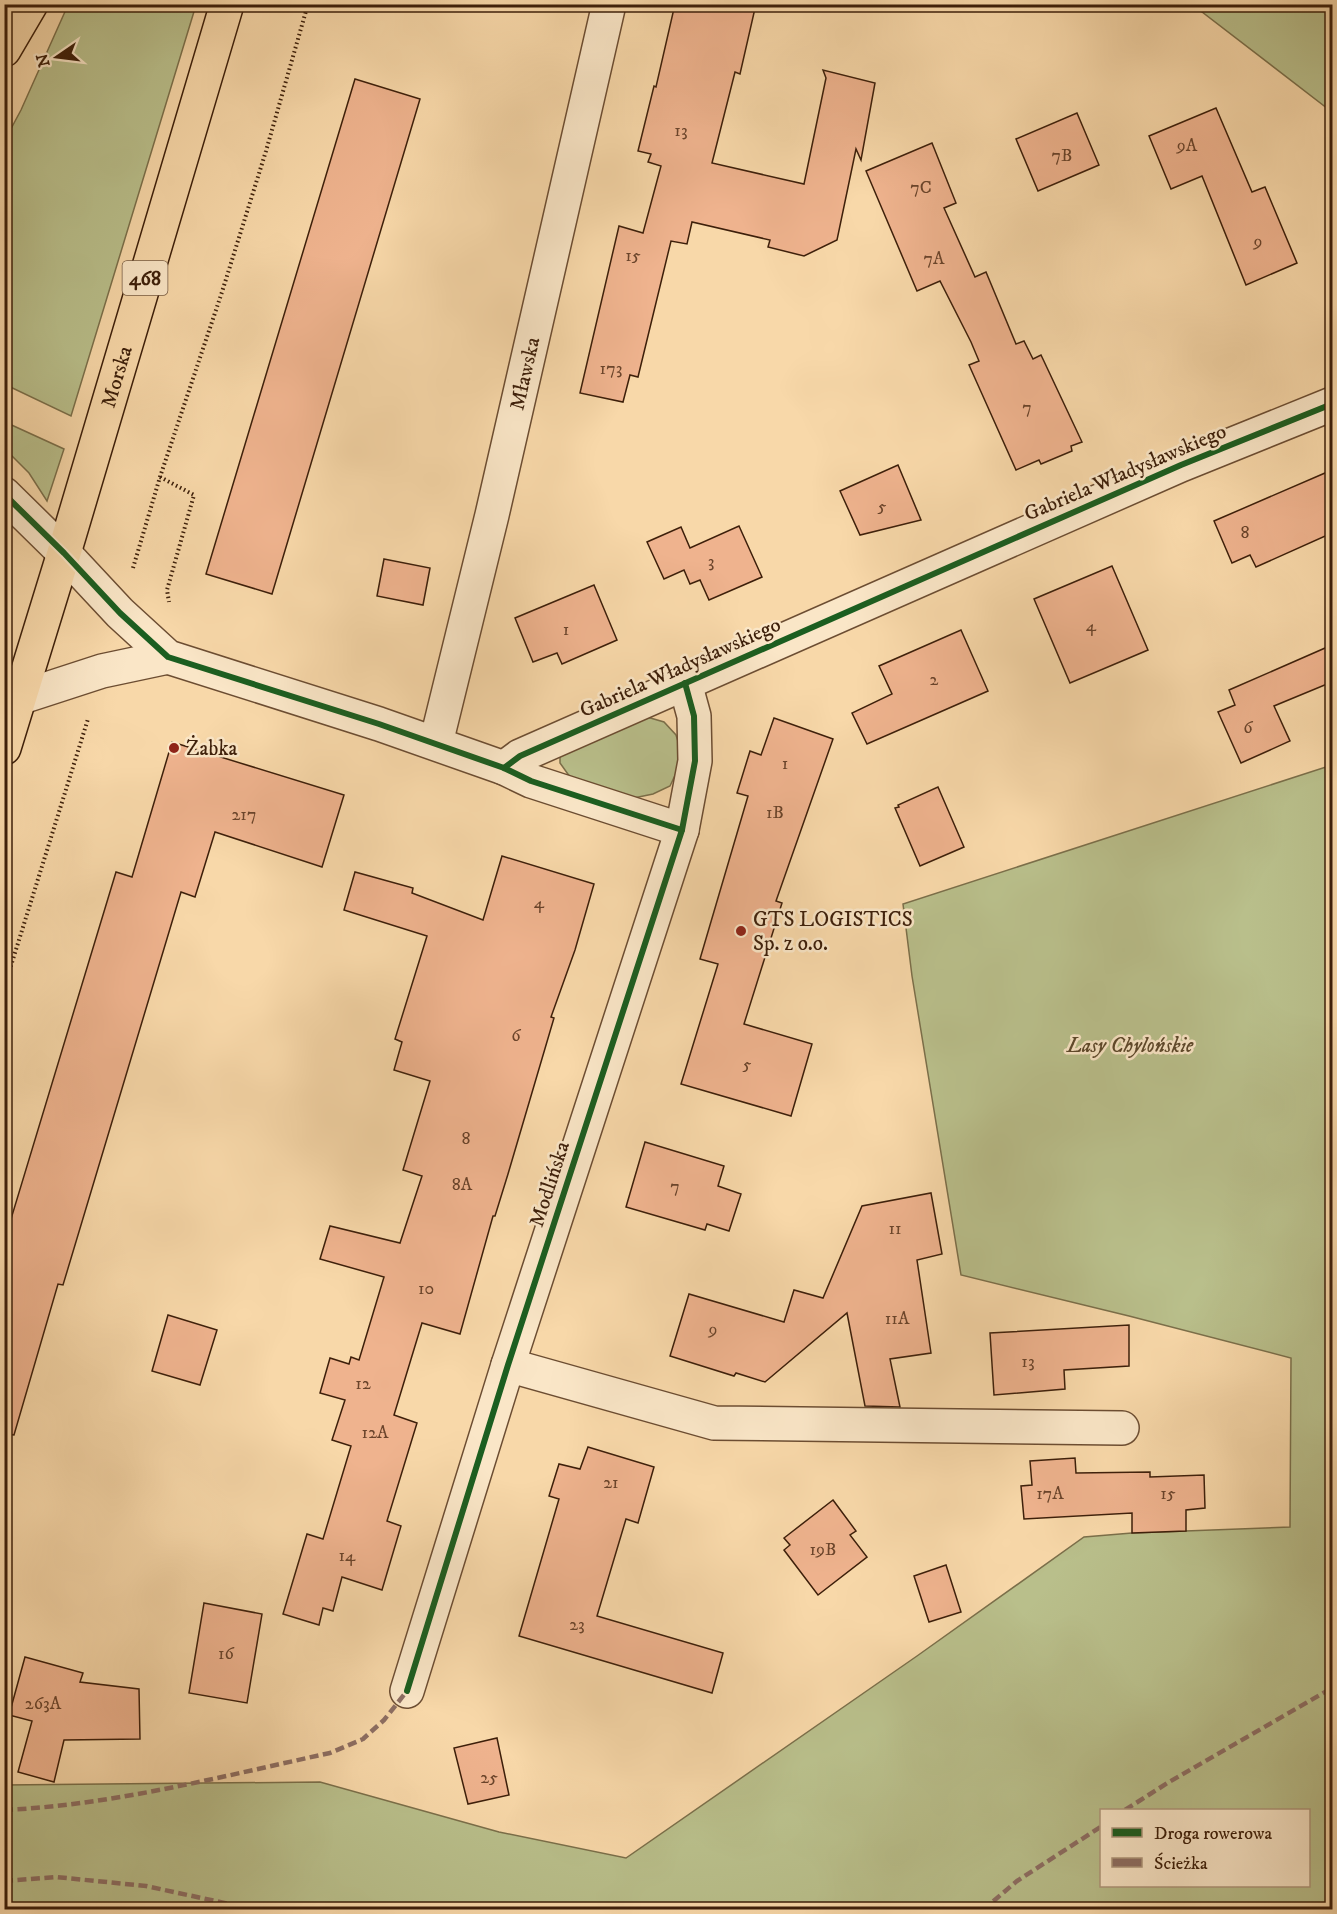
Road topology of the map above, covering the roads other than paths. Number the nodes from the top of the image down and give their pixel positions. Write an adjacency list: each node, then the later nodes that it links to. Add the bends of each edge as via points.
1 (31, 4): 4 (main road)
2 (227, 4): 7 (main road, Morska / 468)
3 (609, 4): 11 (street, Mławska)
4 (4, 50)
5 (1332, 404): 9 (street, Gabriela Władysławskiego, via 1181,465)
6 (4, 494): 7 (street)
7 (64, 553): 8 (street); 10 (main road, Morska / 468)
8 (168, 657): 10 (street, via 102,672); 11 (street)
9 (685, 682): 13 (street, Gabriela Władysławskiego, via 520,756); 14 (street, Modlińska, via 694,716 695,761)
10 (9, 705): 12 (main road, Morska / 468)
11 (436, 743): 13 (street)
12 (4, 747)
13 (504, 768): 14 (street, via 531,781)
14 (682, 830): 15 (street, Modlińska)
15 (508, 1365): 16 (street, via 714,1423); 17 (street, Modlińska)
16 (1122, 1428)
17 (406, 1691)

